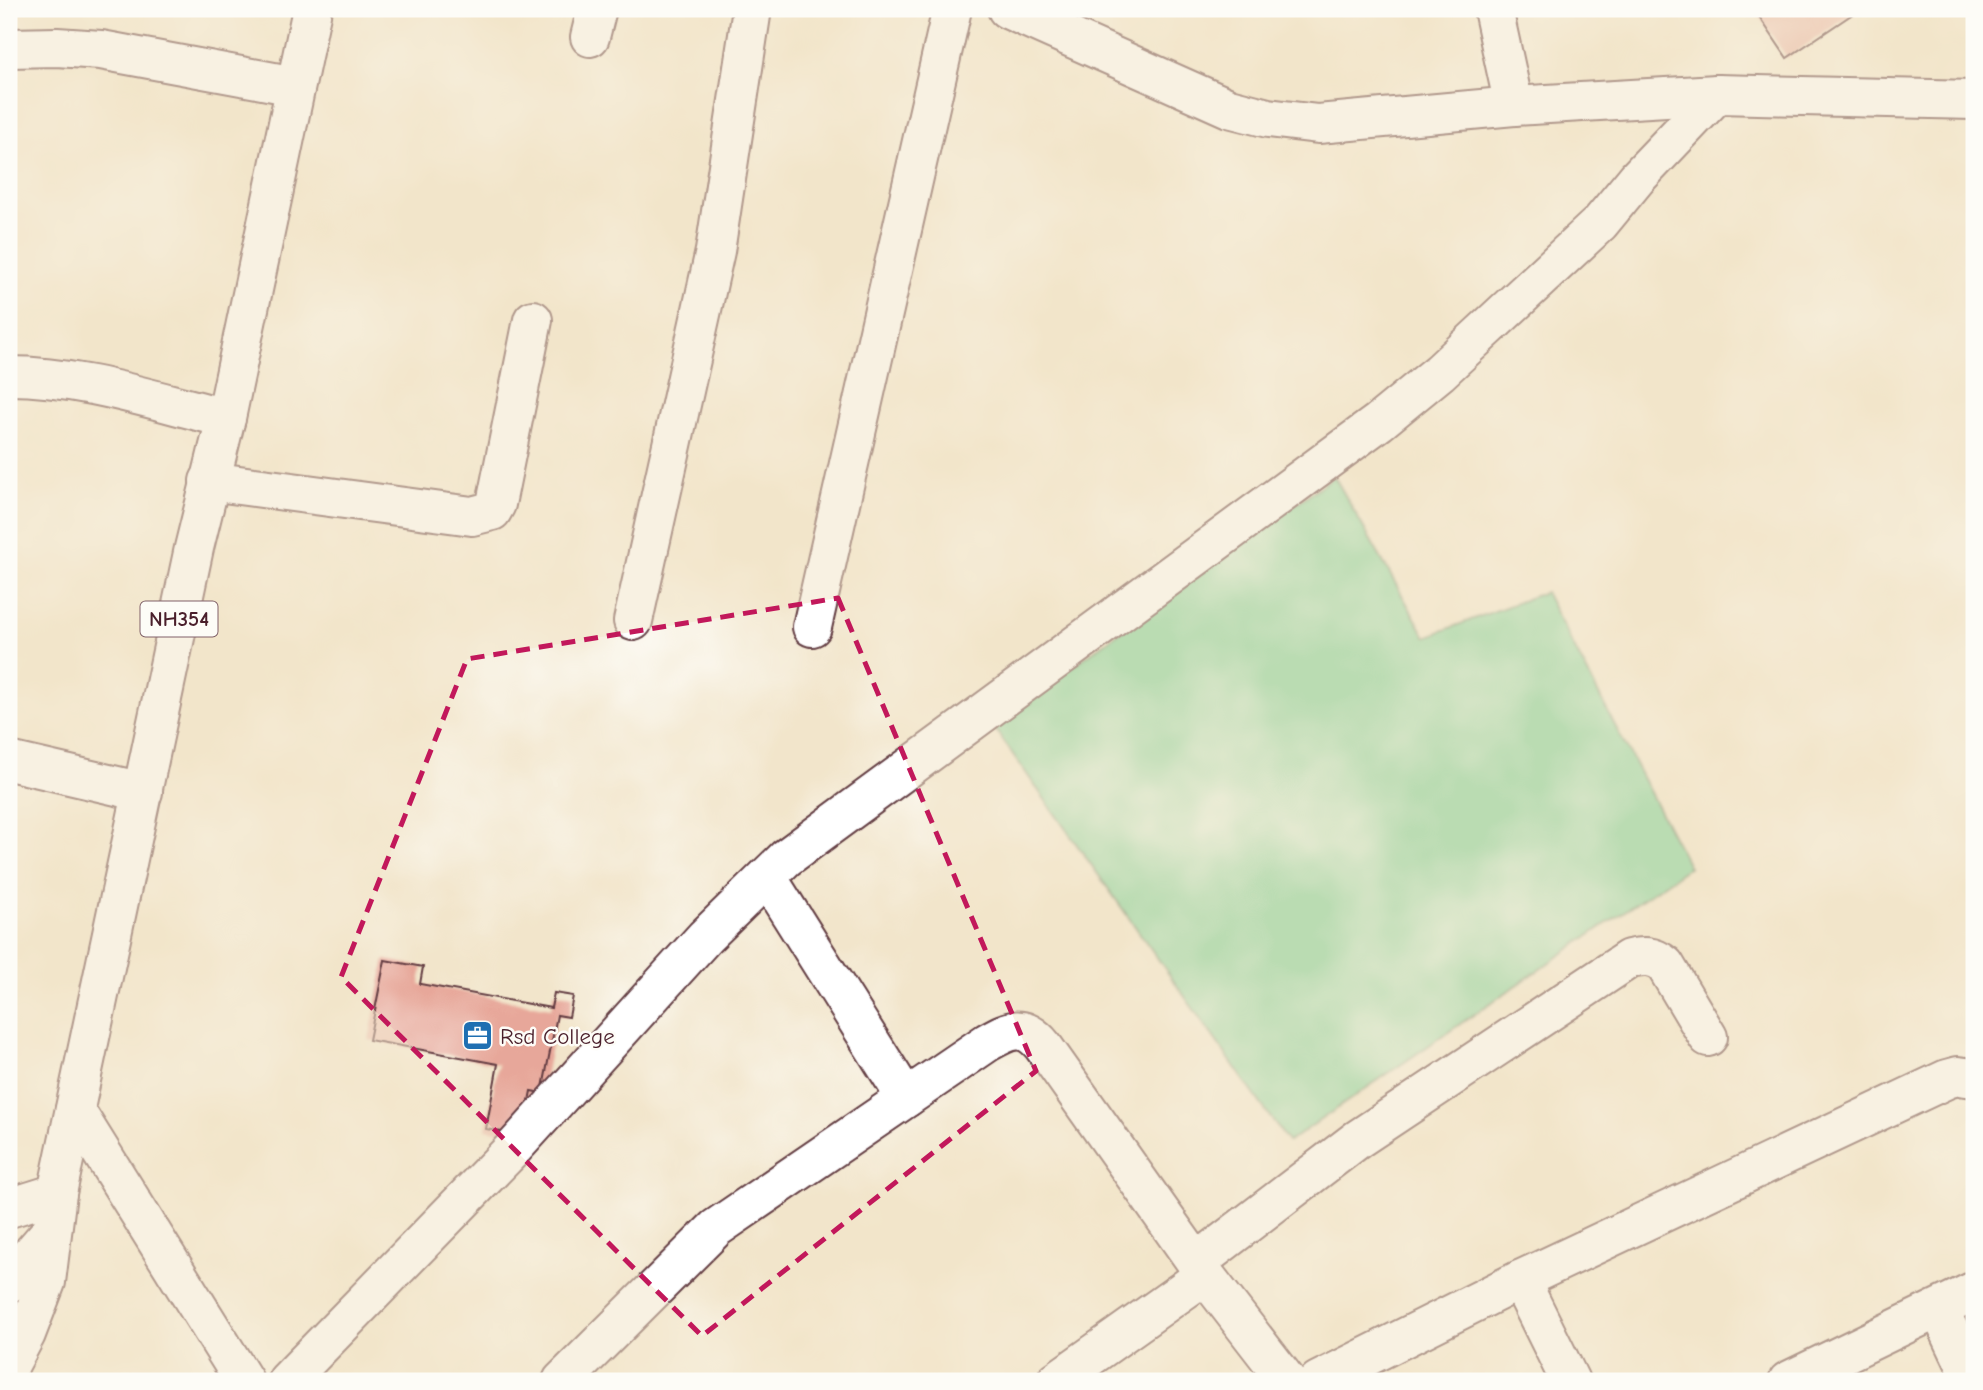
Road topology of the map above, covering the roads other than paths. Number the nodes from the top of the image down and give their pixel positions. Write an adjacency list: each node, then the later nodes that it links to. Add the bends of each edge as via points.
1 (312, 9): 7 (main road, NH354)
2 (752, 9): 15 (main road, via 715,251)
3 (952, 9): 16 (main road)
4 (1007, 9): 10 (main road, via 1229,108 1268,118 1318,124)
5 (1493, 9): 10 (main road)
6 (9, 48): 7 (main road, via 101,50)
7 (295, 86): 13 (main road, NH354)
8 (1717, 94): 9 (main road); 10 (main road); 19 (main road, via 1601,223 1430,380 786,858)
9 (1974, 100)
10 (1514, 106)
11 (533, 320): 14 (main road, via 492,511 472,516)
12 (9, 376): 13 (main road, via 55,378)
13 (226, 418): 14 (main road, NH354)
14 (209, 481): 18 (main road, NH354)
15 (633, 621)
16 (812, 627)
17 (9, 761): 18 (main road)
18 (143, 792): 23 (main road, NH354)
19 (767, 877): 22 (main road); 33 (main road, via 705,937 510,1152)
20 (1708, 1037): 26 (main road, via 1665,965 1643,956 1629,960 1357,1139)
21 (1974, 1078): 28 (main road, via 1947,1079)
22 (906, 1098): 26 (main road, via 1005,1033 1021,1030 1034,1035); 34 (main road, via 716,1228)
23 (75, 1110): 25 (main road, NH354); 32 (main road)
24 (9, 1208): 25 (main road)
25 (55, 1211): 27 (main road, NH354); 31 (main road, NH354, via 46,1283)
26 (1200, 1269): 35 (main road); 36 (main road)
27 (10, 1278)
28 (1520, 1280): 37 (main road); 38 (main road)
29 (1974, 1291): 30 (main road)
30 (1939, 1309): 39 (main road); 40 (main road)
31 (9, 1366)
32 (244, 1381)
33 (287, 1381)
34 (562, 1381)
35 (1056, 1381)
36 (1287, 1381)
37 (1318, 1381)
38 (1570, 1381)
39 (1788, 1381)
40 (1973, 1381)

